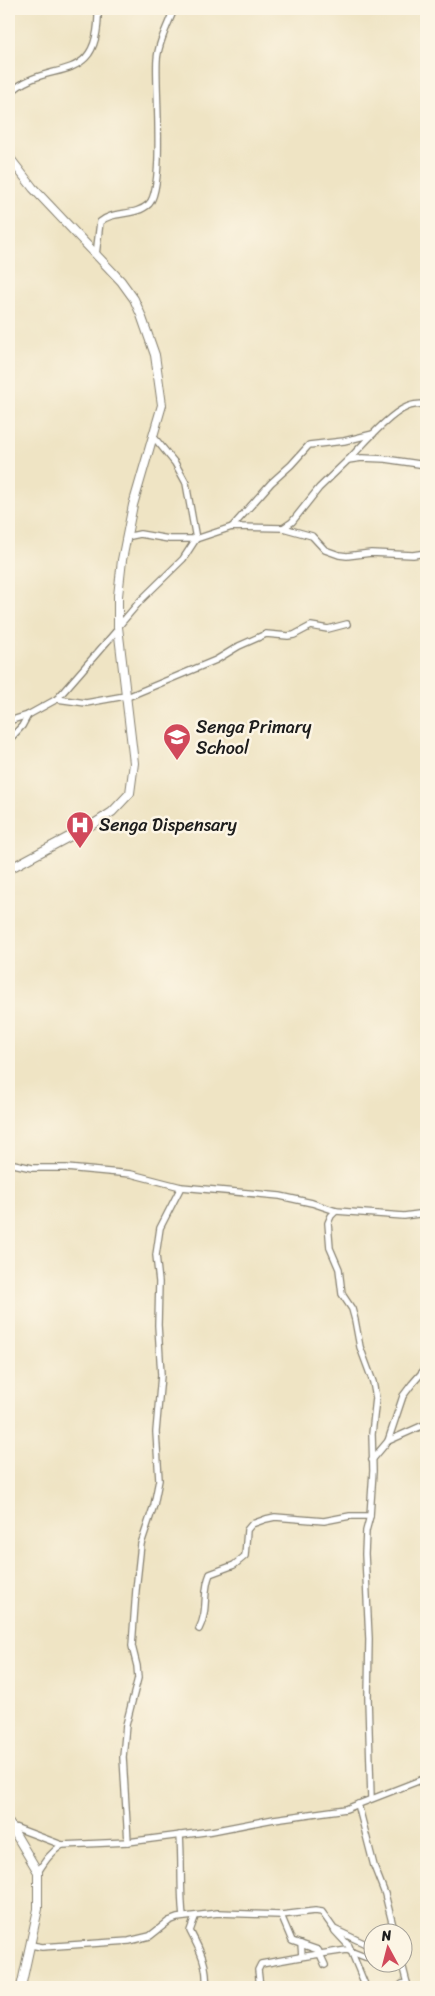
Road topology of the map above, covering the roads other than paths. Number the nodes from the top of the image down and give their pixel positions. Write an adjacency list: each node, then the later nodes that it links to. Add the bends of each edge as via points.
1 (98, 9): 3 (street, via 96,40 86,57 68,69 26,81)
2 (174, 9): 5 (street, via 157,58 155,192 149,204 139,211 100,222)
3 (9, 94)
4 (9, 157): 5 (street, via 33,188)
5 (96, 255): 8 (street, via 134,299 151,342 162,404)
6 (426, 404): 7 (street, via 400,410)
7 (373, 434): 9 (street); 11 (street, via 309,445)
8 (153, 436): 13 (street); 14 (street, via 186,483)
9 (348, 460): 10 (street, via 385,459); 12 (street)
10 (426, 465)
11 (232, 527): 12 (street); 14 (street)
12 (283, 528): 15 (street, via 312,536 325,550 339,555)
13 (126, 537): 14 (street, via 140,534); 17 (street, via 118,596)
14 (196, 539): 17 (street, via 183,559)
15 (426, 553)
16 (347, 624): 18 (street, via 328,629 311,626 288,636 266,634 216,660)
17 (118, 628): 18 (street); 19 (street)
18 (125, 697): 19 (street, via 86,703); 23 (street, via 134,763 130,793 112,812 95,823)
19 (57, 699): 20 (street)
20 (28, 715): 21 (street); 22 (street)
21 (9, 721)
22 (9, 740)
23 (9, 869)
24 (9, 1163): 25 (street, via 32,1168 130,1174)
25 (181, 1187): 26 (street, via 280,1196); 39 (street, via 160,1228 156,1255 161,1366 156,1432 159,1480 142,1544 136,1590 132,1646 138,1678 126,1725 123,1757)
26 (336, 1211): 27 (street, via 404,1216); 31 (street, via 328,1223 330,1248 342,1294 352,1309 375,1390)
27 (426, 1213)
28 (426, 1368): 30 (street, via 404,1396)
29 (426, 1424): 30 (street)
30 (388, 1441): 31 (street)
31 (372, 1460): 32 (street)
32 (370, 1516): 33 (street, via 324,1521 275,1517 252,1524 247,1530 245,1556 234,1565 210,1574 206,1582 204,1619); 35 (street, via 365,1554)
33 (199, 1629)
34 (426, 1778): 35 (street)
35 (371, 1798): 36 (street)
36 (358, 1804): 38 (street, via 326,1813); 45 (street)
37 (9, 1824): 40 (street); 41 (street)
38 (180, 1835): 39 (street); 43 (street)
39 (128, 1842): 40 (street)
40 (62, 1845): 41 (street, via 50,1854)
41 (38, 1872): 49 (street, via 38,1909)
42 (281, 1916): 44 (street, via 218,1914); 46 (street, via 322,1912); 48 (street, via 292,1941)
43 (184, 1917): 44 (street); 49 (street, via 173,1919 150,1936 129,1941)
44 (195, 1917): 57 (street, via 190,1931 205,1963)
45 (393, 1924)
46 (334, 1929): 47 (street); 50 (street)
47 (362, 1942)
48 (301, 1944): 51 (street, via 318,1950); 53 (street)
49 (31, 1946): 56 (street)
50 (351, 1951): 51 (street); 52 (street); 59 (street)
51 (320, 1955): 53 (street); 54 (street)
52 (362, 1956)
53 (300, 1957): 58 (street, via 261,1964 258,1970)
54 (325, 1964)
55 (408, 1985): 60 (street)
56 (21, 1987)
57 (206, 1987)
58 (260, 1987)
59 (366, 1987)
60 (399, 1987)

